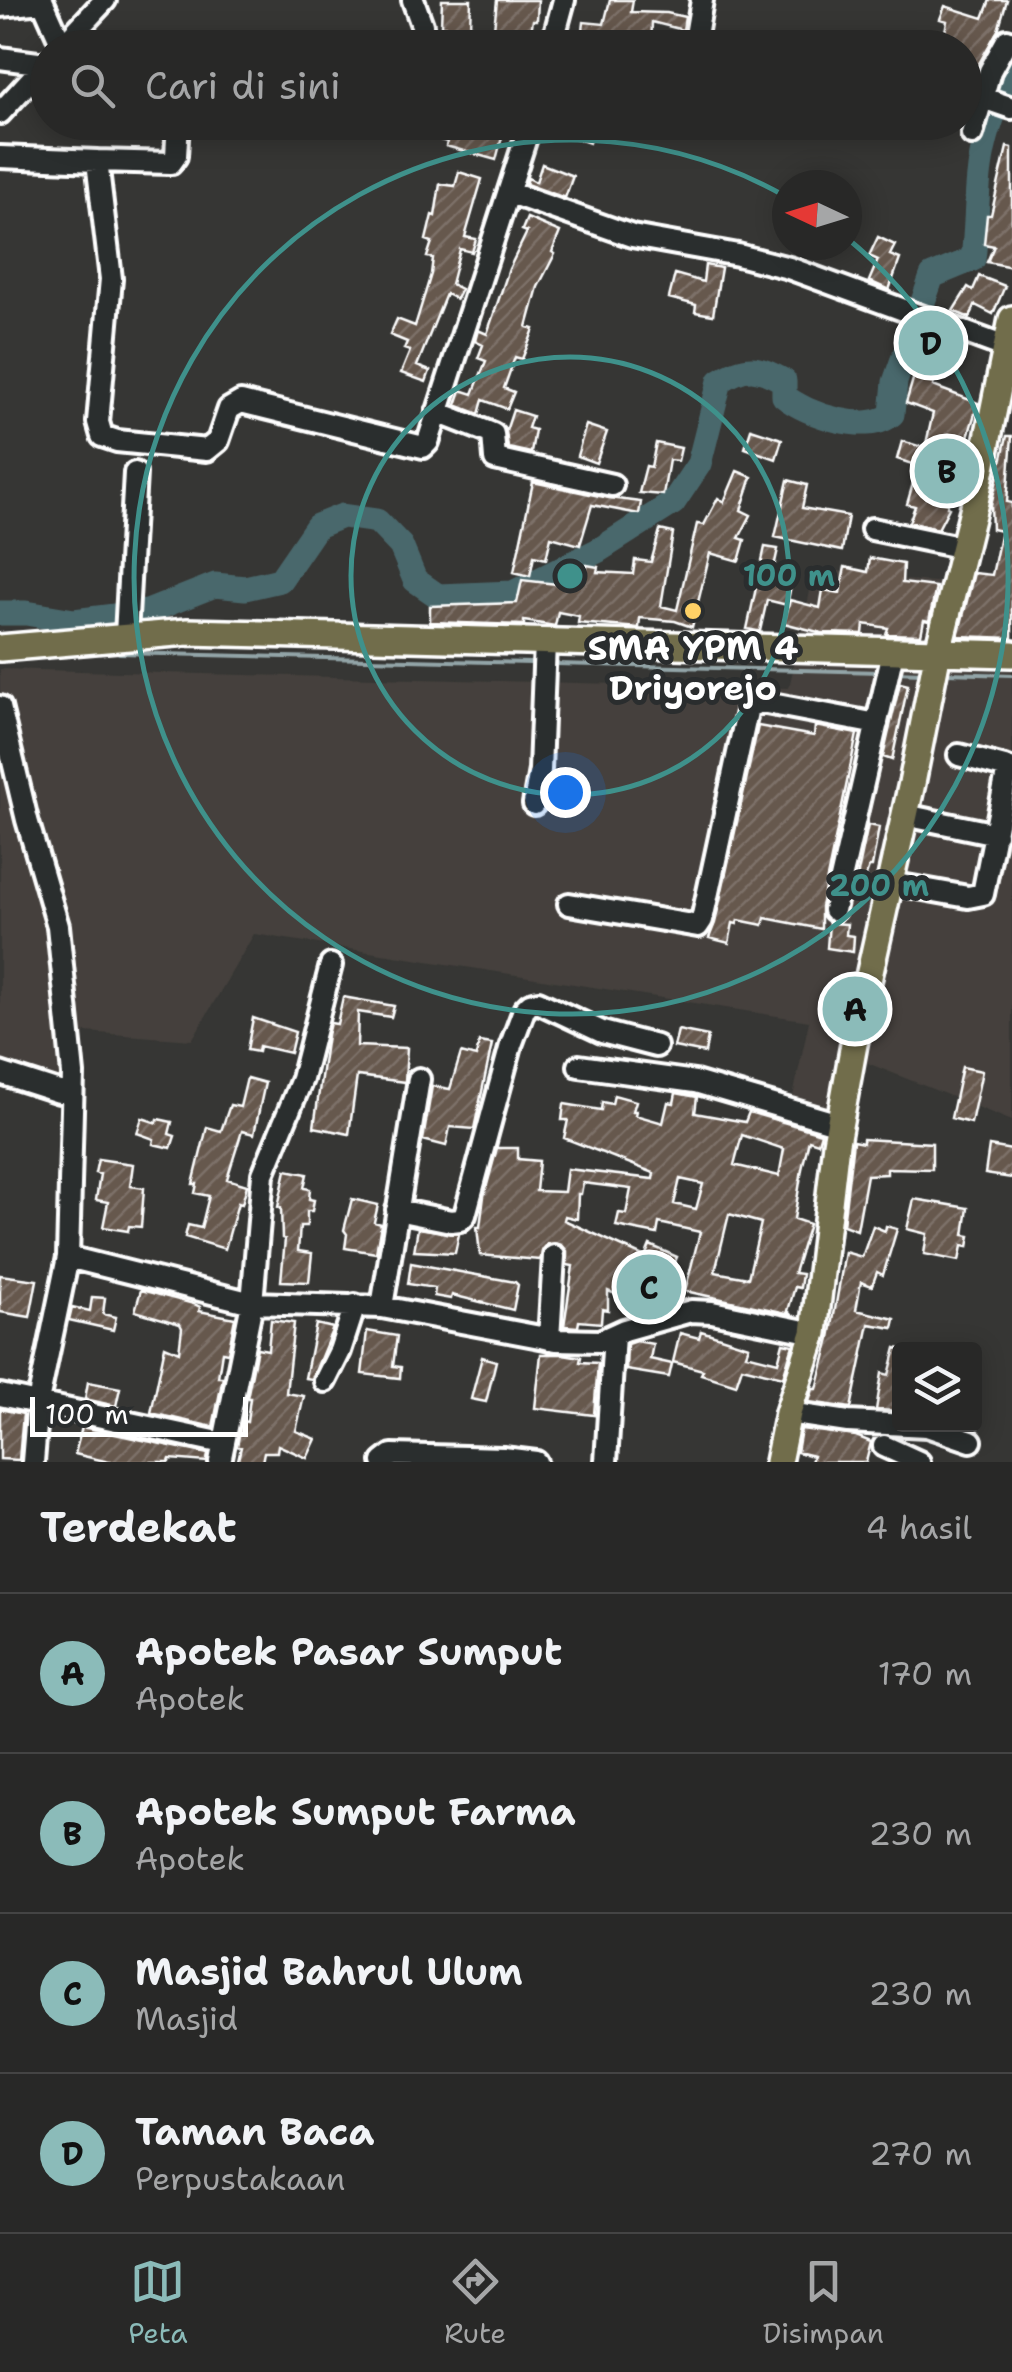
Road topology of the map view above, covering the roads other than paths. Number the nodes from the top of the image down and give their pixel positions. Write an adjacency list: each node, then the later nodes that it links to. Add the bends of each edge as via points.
1 (104, 0): 8 (street)
2 (414, 0): 9 (street)
3 (564, 0): 10 (street)
4 (702, 0): 11 (street)
5 (43, 1): 6 (street); 7 (street)
6 (0, 6)
7 (49, 30)
8 (76, 30)
9 (422, 30)
10 (556, 30)
11 (697, 30)
12 (1007, 40): 16 (street, via 990,71)
13 (30, 56): 14 (street)
14 (0, 58)
15 (30, 78): 17 (street)
16 (996, 103)
17 (4, 104)
18 (177, 140): 21 (street, via 171,163)
19 (526, 140): 22 (street)
20 (0, 157): 21 (street)
21 (97, 162): 25 (street, via 110,279 102,436 207,450 218,441 228,408 241,402 423,446)
22 (510, 194): 24 (street, via 632,236 764,260); 25 (street)
23 (1012, 319): 24 (main road)
24 (1005, 347): 29 (main road)
25 (437, 412): 27 (street, via 493,434 494,459)
26 (135, 473): 30 (street)
27 (612, 486)
28 (872, 528): 29 (street)
29 (964, 548): 33 (main road)
30 (126, 629): 31 (main road); 32 (main road)
31 (545, 642): 34 (main road); 39 (street)
32 (0, 648)
33 (938, 651): 34 (main road); 35 (main road); 40 (main road)
34 (893, 652): 37 (street)
35 (1012, 654)
36 (0, 706): 50 (street, via 58,926)
37 (877, 724): 43 (street, via 762,702 748,707 698,926); 44 (street)
38 (959, 755): 41 (street, via 1008,768)
39 (534, 804)
40 (905, 815): 41 (street); 42 (main road)
41 (996, 834): 42 (street, via 983,894)
42 (890, 883): 51 (main road)
43 (569, 904)
44 (834, 910)
45 (331, 965): 55 (street, via 302,1079 263,1174)
46 (656, 1046): 52 (street, via 530,1004 511,1044 464,1215 452,1221)
47 (579, 1066): 51 (street, via 695,1082)
48 (0, 1073): 50 (street)
49 (419, 1079): 52 (street)
50 (70, 1091): 53 (street)
51 (840, 1124): 58 (main road)
52 (397, 1210): 57 (street)
53 (68, 1256): 55 (street); 63 (street)
54 (554, 1256): 60 (street)
55 (252, 1303): 56 (street); 69 (street)
56 (355, 1306): 57 (street); 61 (street)
57 (382, 1307): 60 (street)
58 (814, 1333): 59 (street, via 691,1311); 64 (main road)
59 (614, 1336): 60 (street); 74 (street)
60 (550, 1339)
61 (325, 1381)
62 (0, 1396): 63 (street)
63 (38, 1402): 69 (street); 71 (street)
64 (788, 1413): 65 (street); 75 (main road)
65 (892, 1424)
66 (948, 1432): 67 (street)
67 (972, 1440)
68 (884, 1446): 76 (street)
69 (221, 1452)
70 (502, 1460): 72 (street, via 392,1455); 73 (street)
71 (33, 1462)
72 (383, 1462)
73 (536, 1462)
74 (606, 1462)
75 (778, 1462)
76 (919, 1462)

